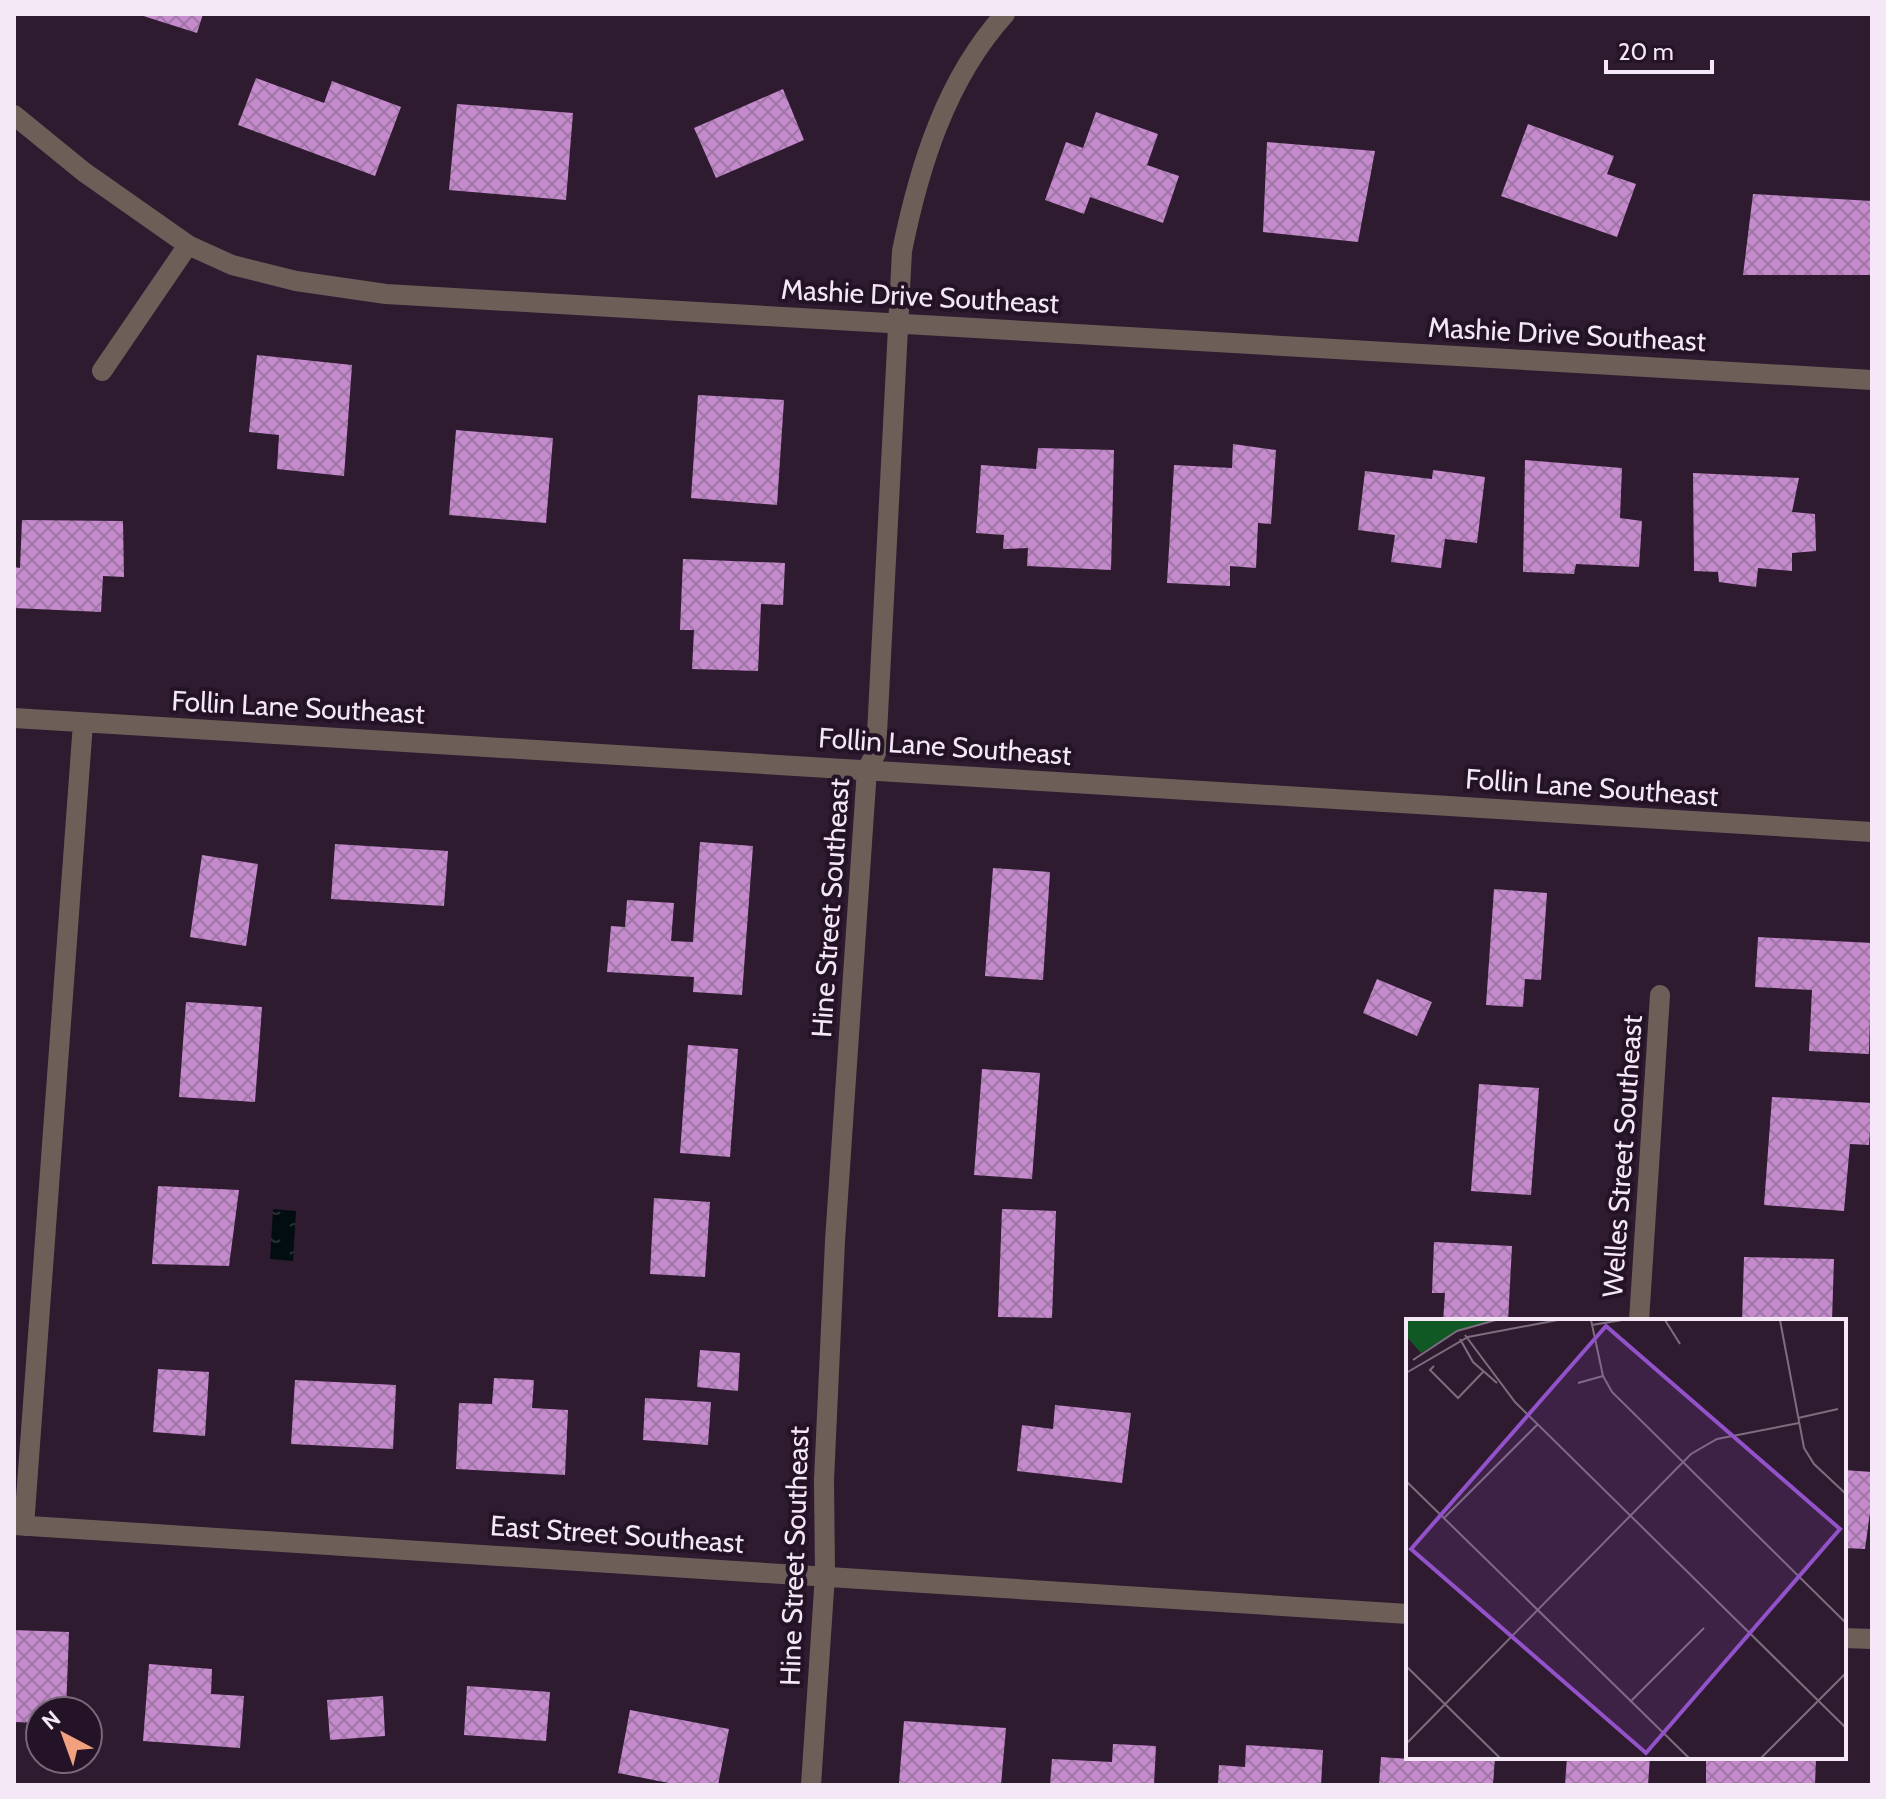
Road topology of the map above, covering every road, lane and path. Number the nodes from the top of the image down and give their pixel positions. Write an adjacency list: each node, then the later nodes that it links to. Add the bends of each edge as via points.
1 (1005, 14): 4 (street, Hine Street Southeast, via 961,76 915,188 902,251)
2 (14, 115): 3 (street, Mashie Drive Southeast)
3 (188, 245): 4 (street, Mashie Drive Southeast, via 232,265 296,281 386,294); 5 (street)
4 (900, 322): 6 (street, Mashie Drive Southeast); 9 (street, Hine Street Southeast, via 876,753)
5 (102, 371)
6 (1872, 380)
7 (14, 718): 8 (street, Follin Lane Southeast)
8 (83, 723): 9 (street, Follin Lane Southeast); 13 (street)
9 (867, 769): 10 (street, Follin Lane Southeast); 14 (street, Hine Street Southeast, via 835,1241)
10 (1872, 832)
11 (1660, 995): 12 (street, Welles Street Southeast)
12 (1639, 1319)
13 (19, 1526): 14 (street, East Street Southeast)
14 (825, 1575): 15 (street, East Street Southeast); 18 (street, Hine Street Southeast)
15 (1406, 1614)
16 (1846, 1638): 17 (street)
17 (1872, 1639)
18 (811, 1785)

